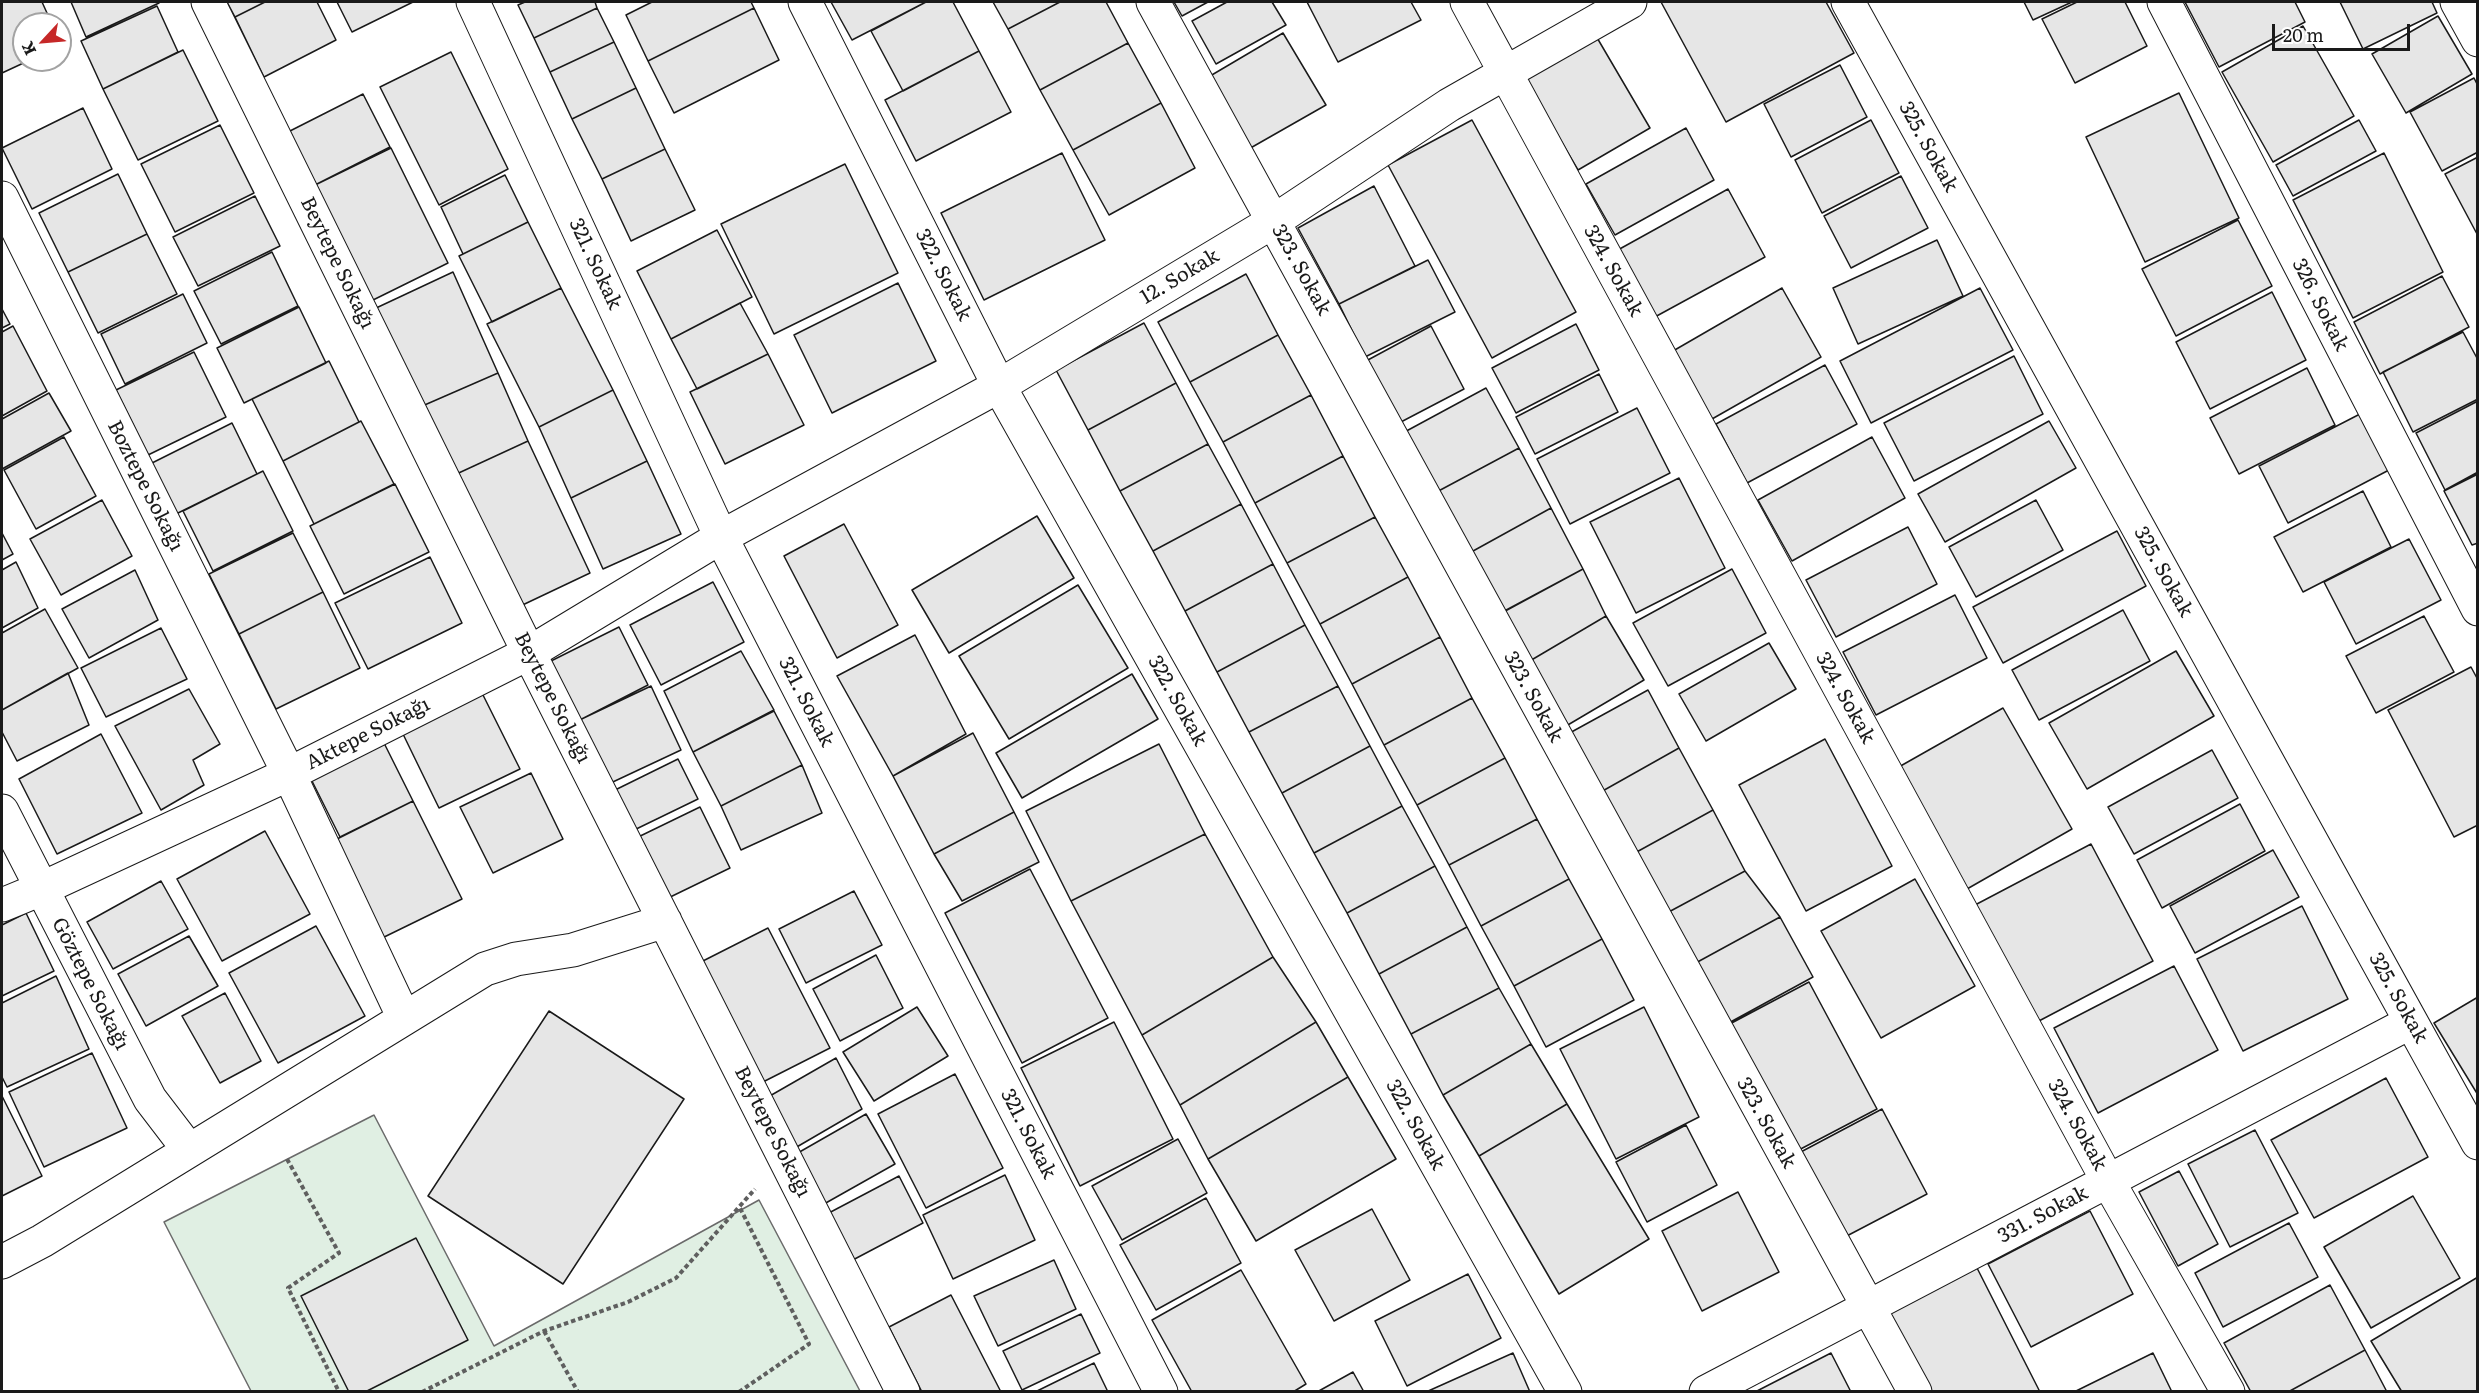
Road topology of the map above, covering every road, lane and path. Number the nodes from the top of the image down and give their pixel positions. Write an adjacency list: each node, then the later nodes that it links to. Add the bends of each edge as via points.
1 (208, 2): 17 (street, Beytepe Sokağı)
2 (473, 2): 15 (street, 321. Sokak)
3 (805, 2): 14 (street, 322. Sokak)
4 (1153, 2): 13 (street, 323. Sokak)
5 (1467, 2): 11 (street, 324. Sokak)
6 (1630, 2): 11 (street, 12. Sokak)
7 (1848, 2): 24 (street, 325. Sokak)
8 (2164, 2): 16 (street, 326. Sokak)
9 (2457, 2): 10 (street)
10 (2478, 40)
11 (1506, 74): 13 (street, 12. Sokak, via 1449,105); 29 (street, 324. Sokak)
12 (2, 198): 18 (street, Boztepe Sokağı)
13 (1274, 221): 14 (street, 12. Sokak); 32 (street, 323. Sokak)
14 (999, 386): 15 (street, 12. Sokak); 40 (street, 322. Sokak)
15 (721, 537): 17 (street, Aktepe Sokağı); 39 (street, 321. Sokak)
16 (2478, 609)
17 (529, 653): 18 (street, Aktepe Sokağı); 22 (street, Beytepe Sokağı)
18 (289, 774): 20 (street, Aktepe Sokağı); 23 (street, Boztepe Sokağı)
19 (2, 811): 20 (street, Göztepe Sokağı)
20 (41, 889): 21 (street, Aktepe Sokağı); 26 (street, Göztepe Sokağı, via 150,1100)
21 (2, 904)
22 (665, 921): 23 (street, via 573,950 516,959 485,969); 27 (street, Beytepe Sokağı)
23 (404, 1018): 26 (street)
24 (2411, 1022): 25 (street, 325. Sokak); 29 (street, 331. Sokak)
25 (2478, 1143)
26 (189, 1150): 31 (street)
27 (784, 1156): 30 (path); 38 (street, Beytepe Sokağı)
28 (287, 1159): 34 (path, via 339,1253 288,1288)
29 (2108, 1181): 32 (street, 331. Sokak); 43 (street, 324. Sokak)
30 (740, 1206): 33 (path, via 676,1278 628,1302); 37 (path, via 809,1344)
31 (2, 1262)
32 (1867, 1307): 41 (street, 331. Sokak); 42 (street, 323. Sokak)
33 (544, 1331): 35 (path); 36 (path)
34 (339, 1392)
35 (422, 1392)
36 (578, 1392)
37 (739, 1392)
38 (903, 1392)
39 (1161, 1392)
40 (1565, 1392)
41 (1706, 1392)
42 (1915, 1392)
43 (2229, 1392)

